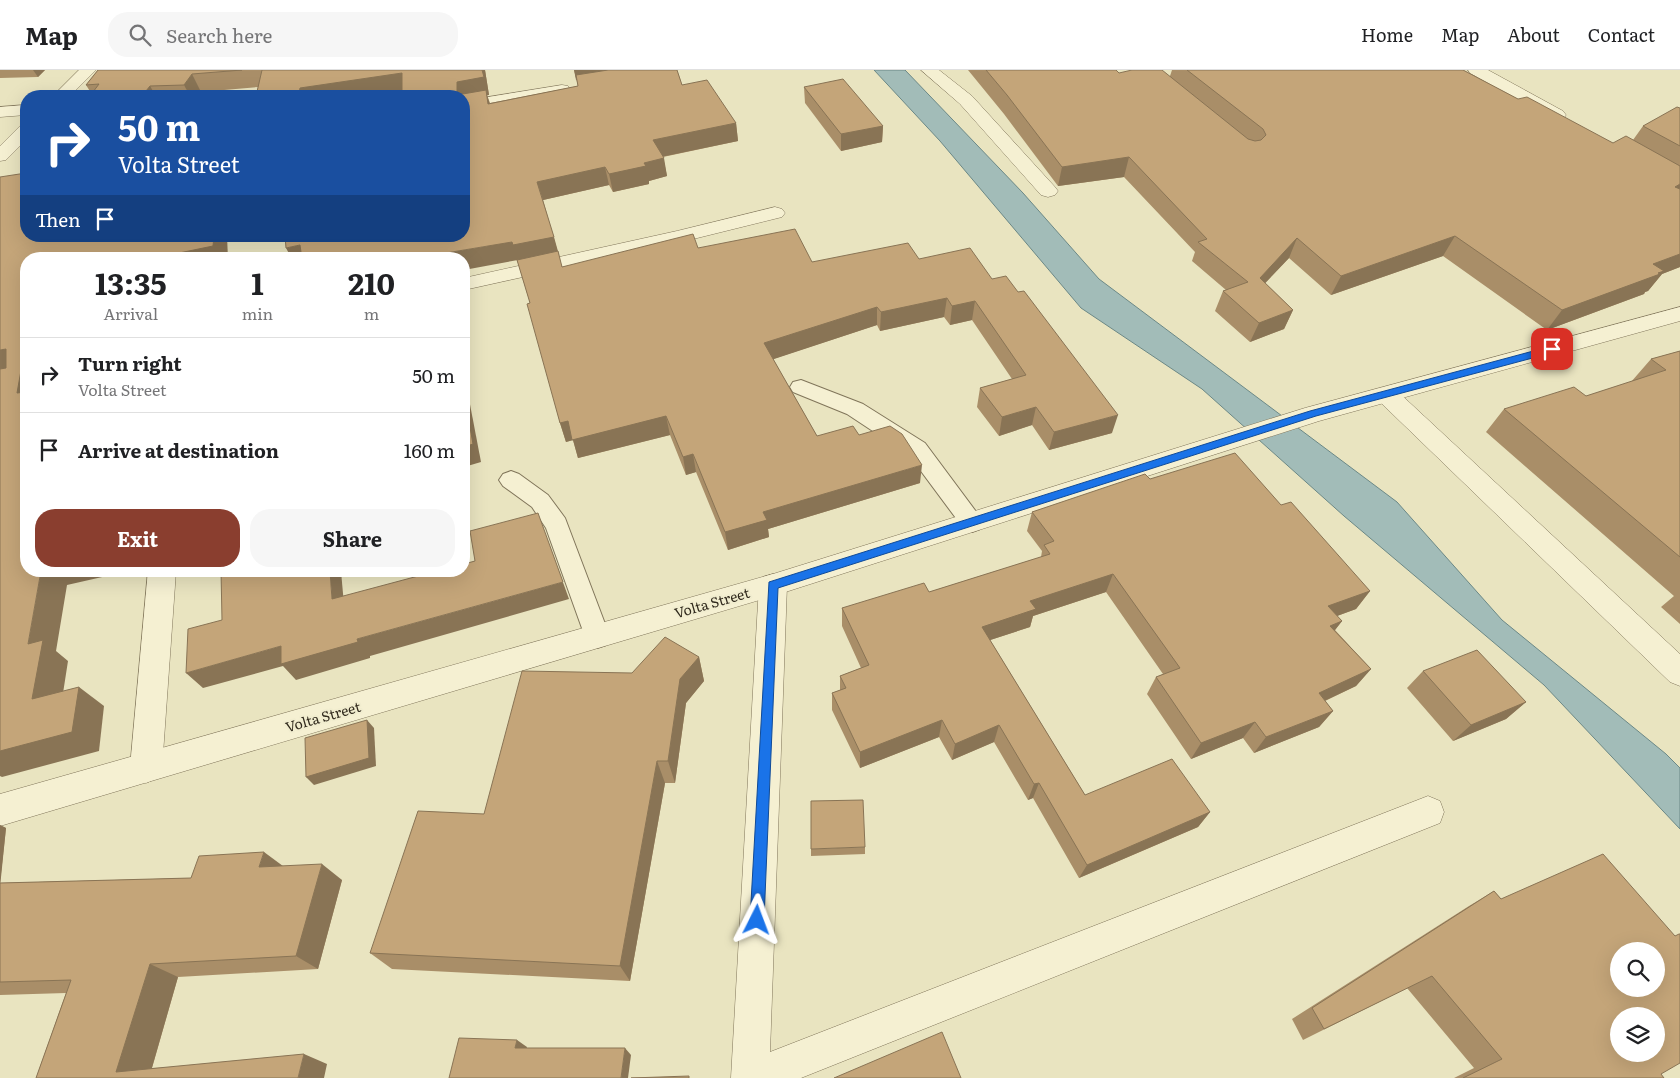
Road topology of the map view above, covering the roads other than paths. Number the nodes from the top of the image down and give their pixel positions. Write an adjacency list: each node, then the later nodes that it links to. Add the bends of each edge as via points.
1 (88, 70): 5 (street)
2 (929, 70): 12 (street, via 966,100)
3 (1476, 70): 9 (street)
4 (578, 87): 6 (street)
5 (67, 90)
6 (470, 105)
7 (20, 110): 8 (street)
8 (0, 112)
9 (1569, 122)
10 (20, 136): 11 (street)
11 (0, 156)
12 (1048, 191)
13 (775, 213): 14 (street)
14 (470, 283)
15 (1680, 314): 17 (street, Volta Street)
16 (801, 387): 19 (lane, via 855,409 917,449)
17 (1387, 395): 19 (street, Volta Street, via 1313,414); 23 (street)
18 (511, 480): 22 (lane, via 540,501 557,525)
19 (972, 523): 21 (street, Volta Street)
20 (162, 577): 24 (street)
21 (773, 585): 22 (street, Volta Street); 27 (street)
22 (597, 637): 24 (street, Volta Street)
23 (1680, 673)
24 (146, 768): 25 (street, Volta Street)
25 (0, 810)
26 (1428, 812): 27 (street)
27 (751, 1078)

